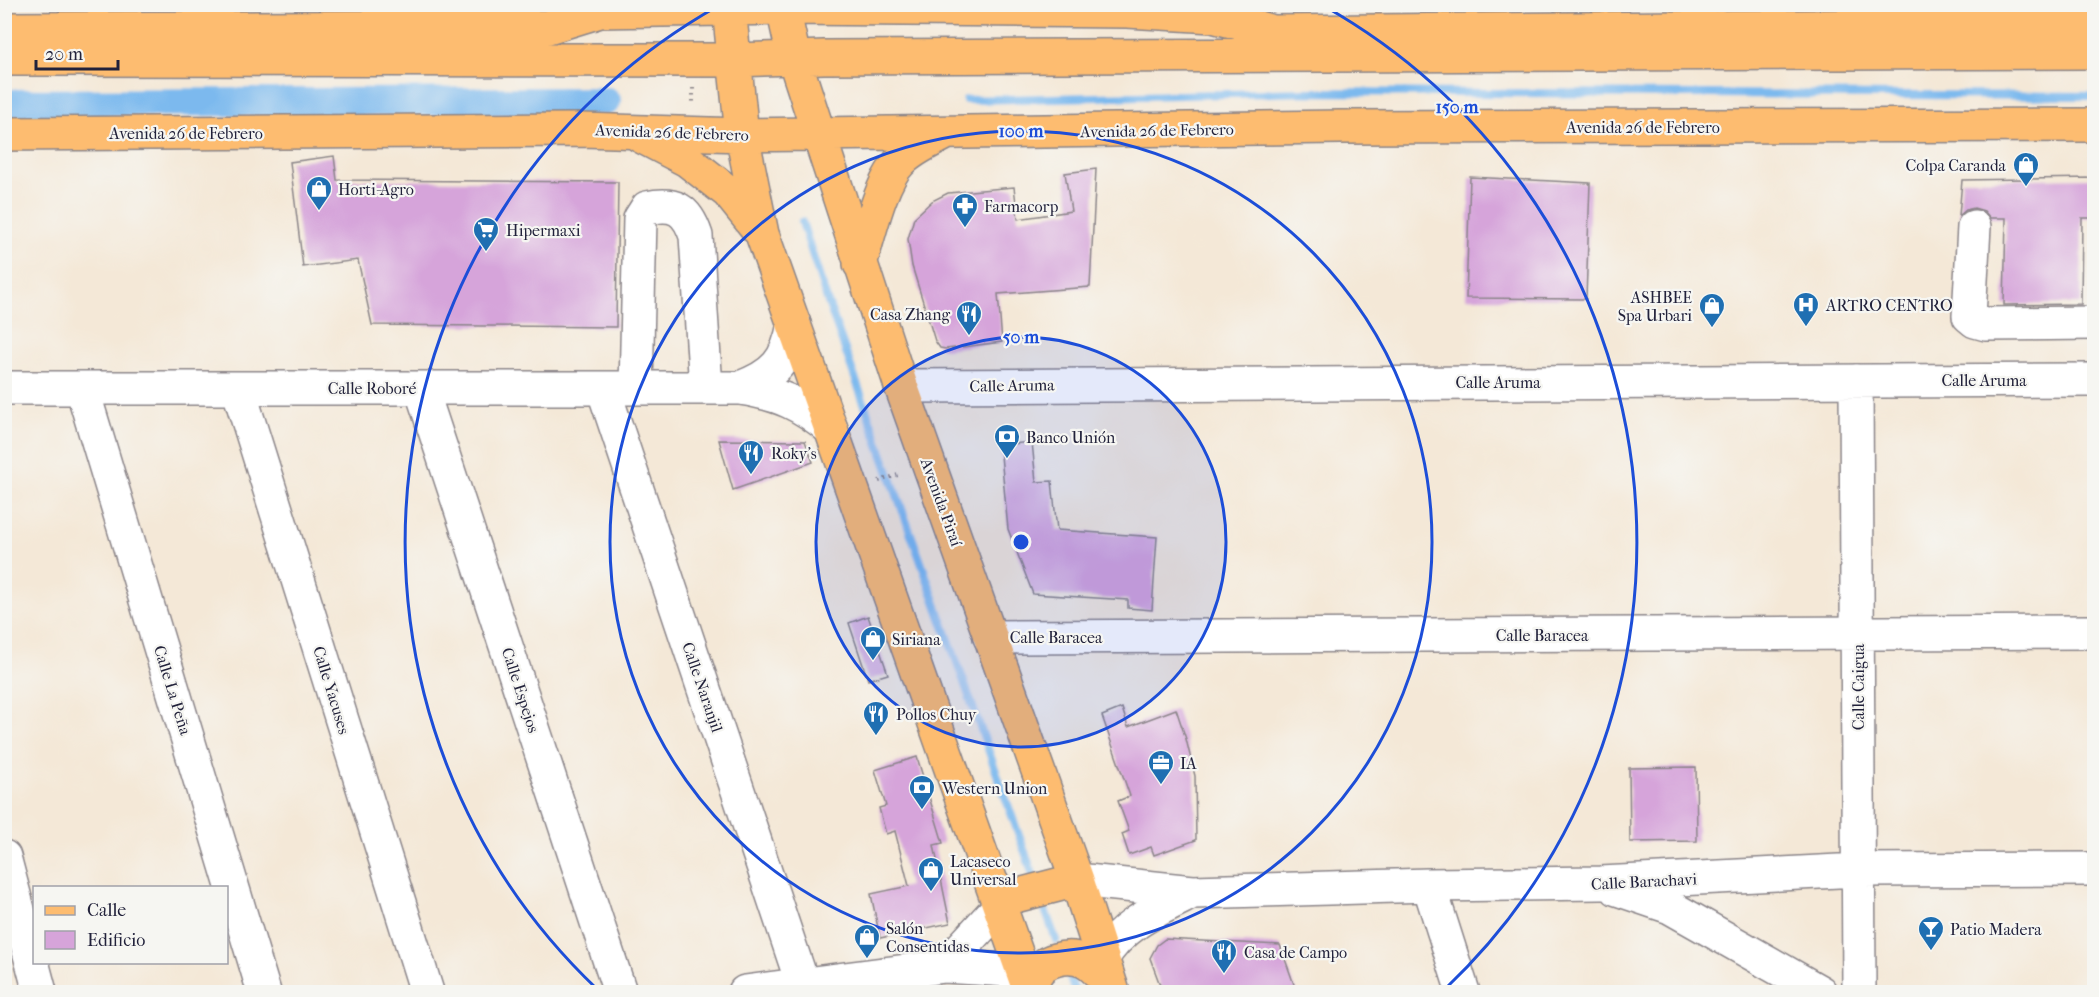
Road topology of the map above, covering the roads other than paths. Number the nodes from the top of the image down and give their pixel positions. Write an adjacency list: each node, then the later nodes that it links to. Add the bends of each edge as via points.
1 (1623, 4): 10 (main road)
2 (729, 6): 3 (main road); 5 (main road); 15 (main road)
3 (782, 6): 4 (main road); 13 (main road, Avenida Piraí)
4 (916, 7): 6 (main road)
5 (611, 8): 11 (main road, via 548,27)
6 (1033, 8): 7 (main road)
7 (1132, 8): 8 (main road)
8 (1226, 10): 10 (main road, via 1273,32)
9 (2094, 24): 10 (main road)
10 (1694, 28)
11 (4, 29)
12 (2094, 52): 13 (main road)
13 (794, 58): 15 (main road); 19 (main road, Avenida Piraí)
14 (4, 59): 15 (main road)
15 (734, 60): 20 (main road)
16 (2094, 125): 18 (main road, Avenida 26 de Febrero, via 1341,127)
17 (630, 130): 20 (main road, Avenida 26 de Febrero); 21 (main road, Avenida 26 de Febrero); 23 (main road, via 687,160 728,192)
18 (946, 133): 19 (main road, Avenida 26 de Febrero); 24 (main road, via 899,162 876,211)
19 (818, 134): 20 (main road, Avenida 26 de Febrero); 24 (main road, Avenida Piraí)
20 (742, 135): 23 (main road)
21 (5, 137)
22 (1974, 227): 25 (street, via 1969,316 1975,321)
23 (762, 234): 26 (main road)
24 (860, 264): 29 (main road, Avenida Piraí)
25 (2094, 323)
26 (794, 324): 37 (street, Calle Roboré, via 790,346 778,366 761,380); 38 (main road)
27 (2094, 380): 28 (street, Calle Aruma)
28 (1856, 381): 29 (street, Calle Aruma); 40 (street, Calle Caigua)
29 (901, 386): 41 (main road, Avenida Piraí)
30 (4, 388): 31 (street, Calle Roboré)
31 (82, 388): 32 (street, Calle Roboré); 56 (street, Calle La Peña)
32 (238, 388): 33 (street, Calle Roboré); 57 (street, Calle Yacuses)
33 (421, 388): 34 (street, Calle Roboré); 58 (street, Calle Espejos)
34 (603, 388): 35 (street, Calle Roboré); 53 (street, Calle Naranjil)
35 (636, 388): 36 (street, Calle Roboré); 36 (street, via 640,219 647,208 663,205 677,208 690,219 696,236)
36 (706, 388): 37 (street, Calle Roboré)
37 (740, 388): 38 (street, Calle Roboré, via 790,400)
38 (831, 429): 50 (main road)
39 (2094, 632): 40 (street, Calle Baracea)
40 (1858, 634): 41 (street, Calle Baracea); 45 (street, Calle Caigua)
41 (990, 637): 42 (main road, Avenida Piraí)
42 (1063, 839): 46 (main road, Avenida Piraí); 49 (street, Calle Barachavi, via 1077,856 1094,865)
43 (4, 857): 55 (street)
44 (2094, 869): 45 (street, Calle Barachavi)
45 (1858, 870): 47 (street, Calle Barachavi); 62 (street, Calle Caigua)
46 (1077, 880): 49 (street, Calle Barachavi); 50 (main road, via 1011,897); 52 (main road, Avenida Piraí)
47 (1601, 883): 48 (street, Calle Barachavi); 61 (street, via 1670,908)
48 (1429, 885): 49 (street, Calle Barachavi); 60 (street)
49 (1193, 892): 52 (street, Calle Barachavi, via 1144,917 1110,944)
50 (997, 895): 51 (street); 54 (main road)
51 (945, 966): 53 (street); 54 (street)
52 (1108, 978): 54 (main road, via 1082,960 1069,958 1058,959 1041,969)
53 (803, 985): 59 (street)
54 (1029, 985)
55 (40, 993)
56 (264, 993)
57 (427, 993)
58 (620, 993)
59 (745, 993)
60 (1463, 993)
61 (1820, 993)
62 (1859, 993)

